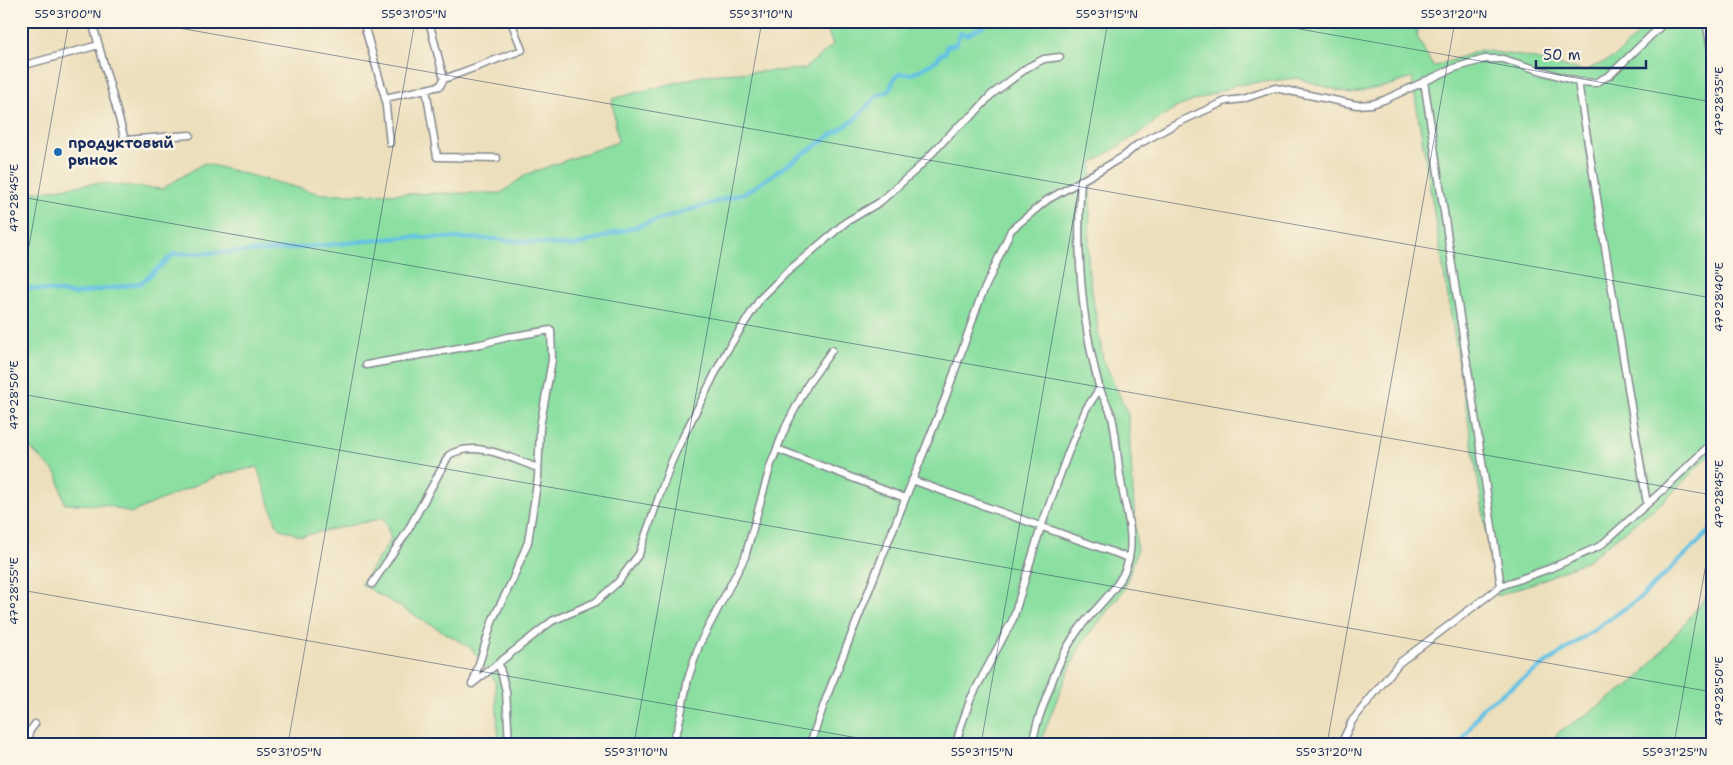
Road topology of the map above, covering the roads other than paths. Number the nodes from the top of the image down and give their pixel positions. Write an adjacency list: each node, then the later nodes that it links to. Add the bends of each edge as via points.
1 (92, 21): 7 (lane)
2 (363, 21): 15 (lane)
3 (429, 21): 11 (lane)
4 (511, 21): 11 (lane, via 522,50)
5 (1666, 21): 13 (lane, via 1610,76 1595,83)
6 (1706, 21): 8 (lane)
7 (99, 45): 10 (lane); 16 (lane, via 125,140)
8 (1712, 55)
9 (1060, 56): 33 (lane, via 1028,67 991,95 880,202 839,228 760,300 726,352 680,443 639,554 618,582 596,602 552,621)
10 (21, 66)
11 (444, 79): 14 (lane, via 440,86)
12 (1424, 81): 13 (lane, via 1484,59 1503,59); 19 (lane, via 1384,100 1365,104 1350,104 1275,88 1244,99 1226,101 1174,124); 32 (lane)
13 (1578, 82): 28 (lane)
14 (426, 89): 15 (lane); 18 (lane, via 437,157)
15 (385, 98): 17 (lane)
16 (190, 135)
17 (390, 143)
18 (497, 158)
19 (1081, 180): 22 (lane, via 1078,221 1080,269 1085,315); 26 (lane, via 1047,200 1010,231 980,299)
20 (832, 350): 24 (lane, via 808,384)
21 (366, 364): 25 (lane, via 551,330 552,360 540,427)
22 (1100, 388): 29 (lane, via 1086,409); 30 (lane, via 1112,415 1115,432 1130,538)
23 (1712, 443): 28 (lane)
24 (777, 449): 27 (lane); 37 (lane, via 745,557 699,645)
25 (538, 468): 31 (lane, via 482,449 457,450 450,455 407,532); 33 (lane, via 528,542 493,619 472,684)
26 (912, 480): 27 (lane); 29 (lane)
27 (905, 498): 38 (lane)
28 (1647, 504): 32 (lane, via 1600,546)
29 (1042, 528): 30 (lane); 39 (lane, via 1012,619 971,698)
30 (1129, 558): 40 (lane, via 1116,587 1066,648 1039,718)
31 (372, 584)
32 (1501, 586): 41 (lane, via 1399,662 1352,721)
33 (499, 664): 36 (lane, via 506,691)
34 (35, 724): 35 (lane, via 30,732)
35 (30, 744)
36 (509, 744)
37 (672, 744)
38 (810, 744)
39 (956, 744)
40 (1033, 744)
41 (1341, 744)

